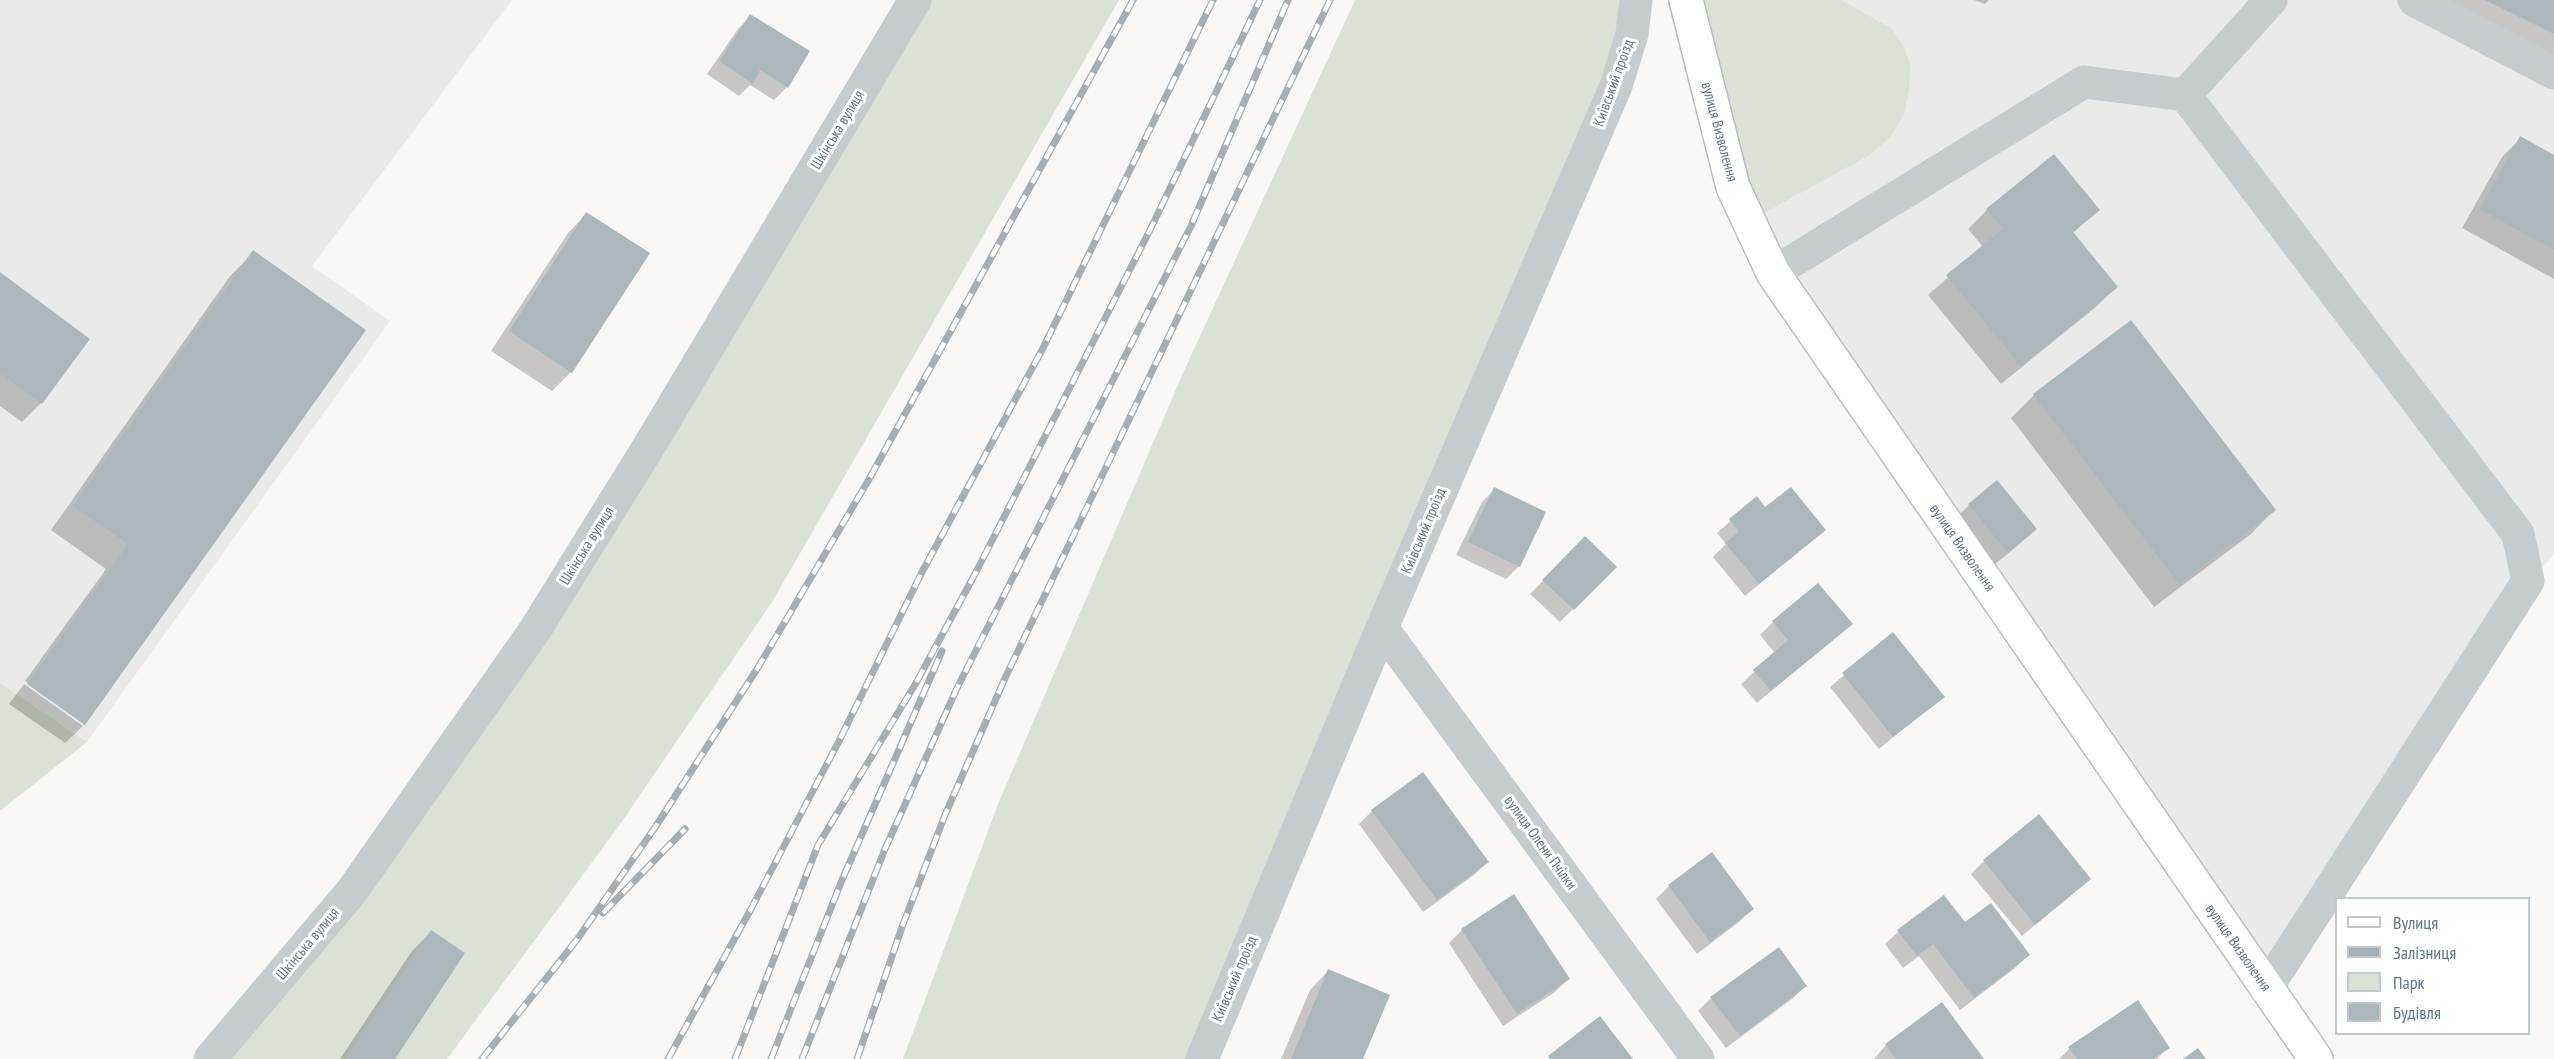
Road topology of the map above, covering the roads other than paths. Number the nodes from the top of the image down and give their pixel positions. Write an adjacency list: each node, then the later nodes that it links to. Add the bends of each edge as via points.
1 (915, 0): 11 (street, Шкінська вулиця, via 535,630 352,891)
2 (1636, 0): 9 (street, Київський проїзд, via 1632,34 1616,86)
3 (1686, 0): 8 (street, вулиця Визволення, via 1733,187)
4 (2271, 0): 7 (street)
5 (2414, 0): 6 (street)
6 (2554, 73)
7 (2185, 95): 8 (street, via 2084,82); 10 (street, via 2518,534 2528,581)
8 (1773, 273): 10 (street, вулиця Визволення)
9 (1382, 628): 12 (street, Київський проїзд); 13 (street, вулиця Олени Пчілки)
10 (2266, 988): 14 (street, вулиця Визволення)
11 (210, 1059)
12 (1202, 1059)
13 (1698, 1059)
14 (2316, 1059)

